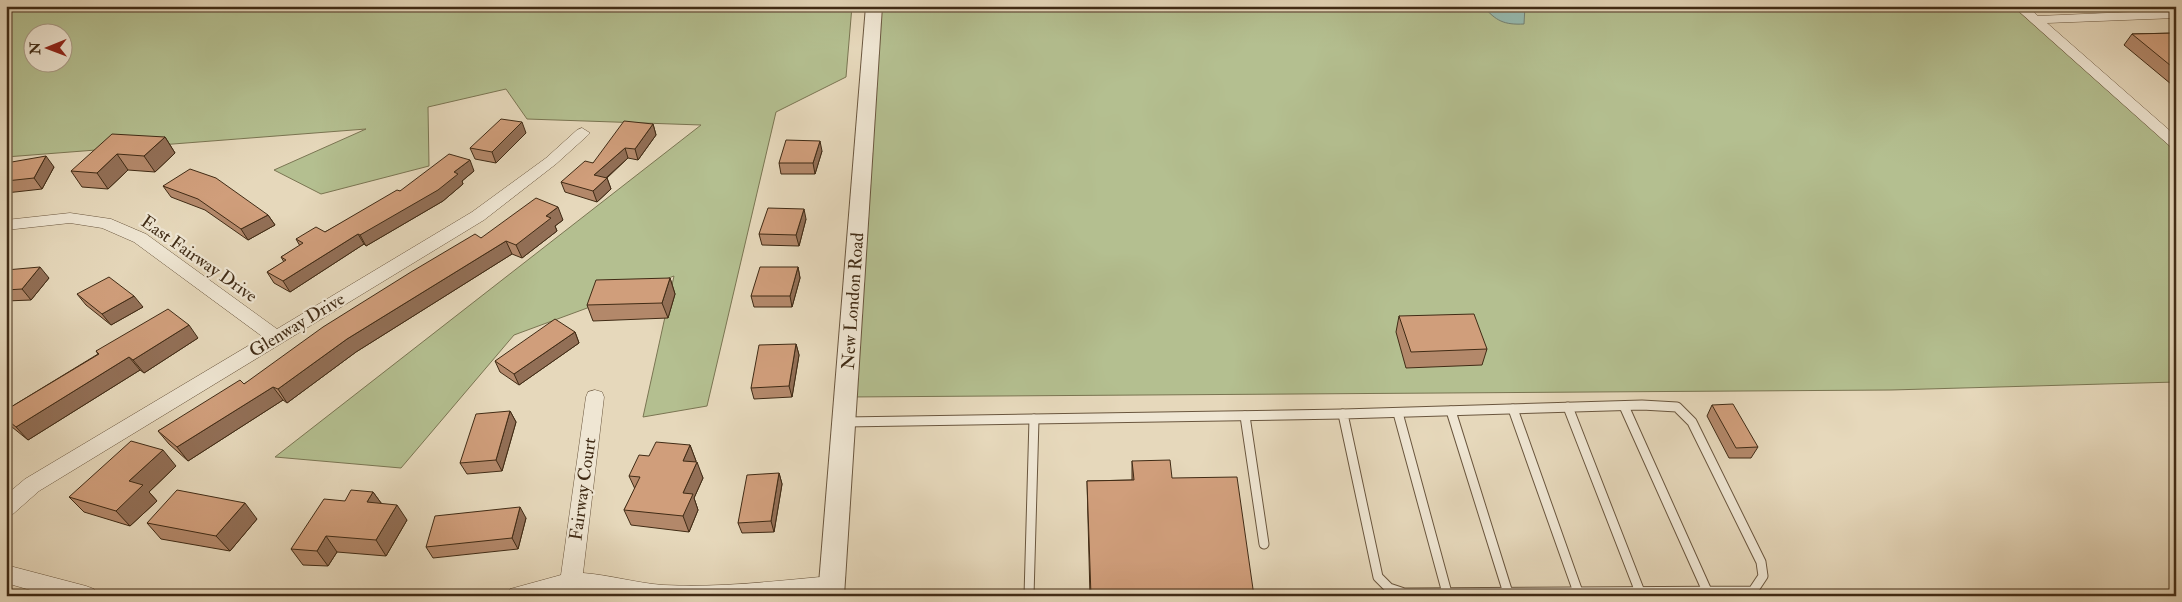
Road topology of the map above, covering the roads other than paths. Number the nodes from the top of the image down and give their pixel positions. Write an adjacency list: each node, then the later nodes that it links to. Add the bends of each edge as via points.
1 (874, 6): 18 (street, New London Road)
2 (2019, 6): 4 (street)
3 (2176, 14): 4 (street)
4 (2034, 20): 6 (street)
5 (582, 133): 8 (street, Glenway Drive, via 551,161 478,216)
6 (2176, 144)
7 (6, 224): 8 (street, East Fairway Drive, via 70,218 105,223 132,234)
8 (276, 337): 19 (street, Glenway Drive, via 32,485)
9 (595, 397): 22 (street, Fairway Court)
10 (1624, 406): 11 (lane); 24 (lane); 24 (lane, via 1677,407 1692,422 1761,562 1763,576 1753,591)
11 (1568, 408): 12 (lane); 26 (lane)
12 (1513, 409): 13 (lane); 25 (lane)
13 (1451, 411): 14 (lane); 28 (lane)
14 (1398, 412): 15 (lane); 27 (lane)
15 (1343, 414): 16 (lane); 27 (lane, via 1378,577 1389,588 1404,593)
16 (1244, 416): 17 (lane); 20 (lane)
17 (1034, 419): 18 (lane); 31 (lane)
18 (845, 422): 23 (street, New London Road)
19 (6, 508)
20 (1264, 544)
21 (6, 574): 29 (street)
22 (571, 582): 23 (street, via 660,594 712,596); 30 (street)
23 (831, 590)
24 (1707, 591): 26 (lane)
25 (1578, 592): 26 (lane); 28 (lane)
26 (1640, 592)
27 (1447, 593): 28 (lane)
28 (1508, 593)
29 (86, 596)
30 (518, 596)
31 (1029, 596)

